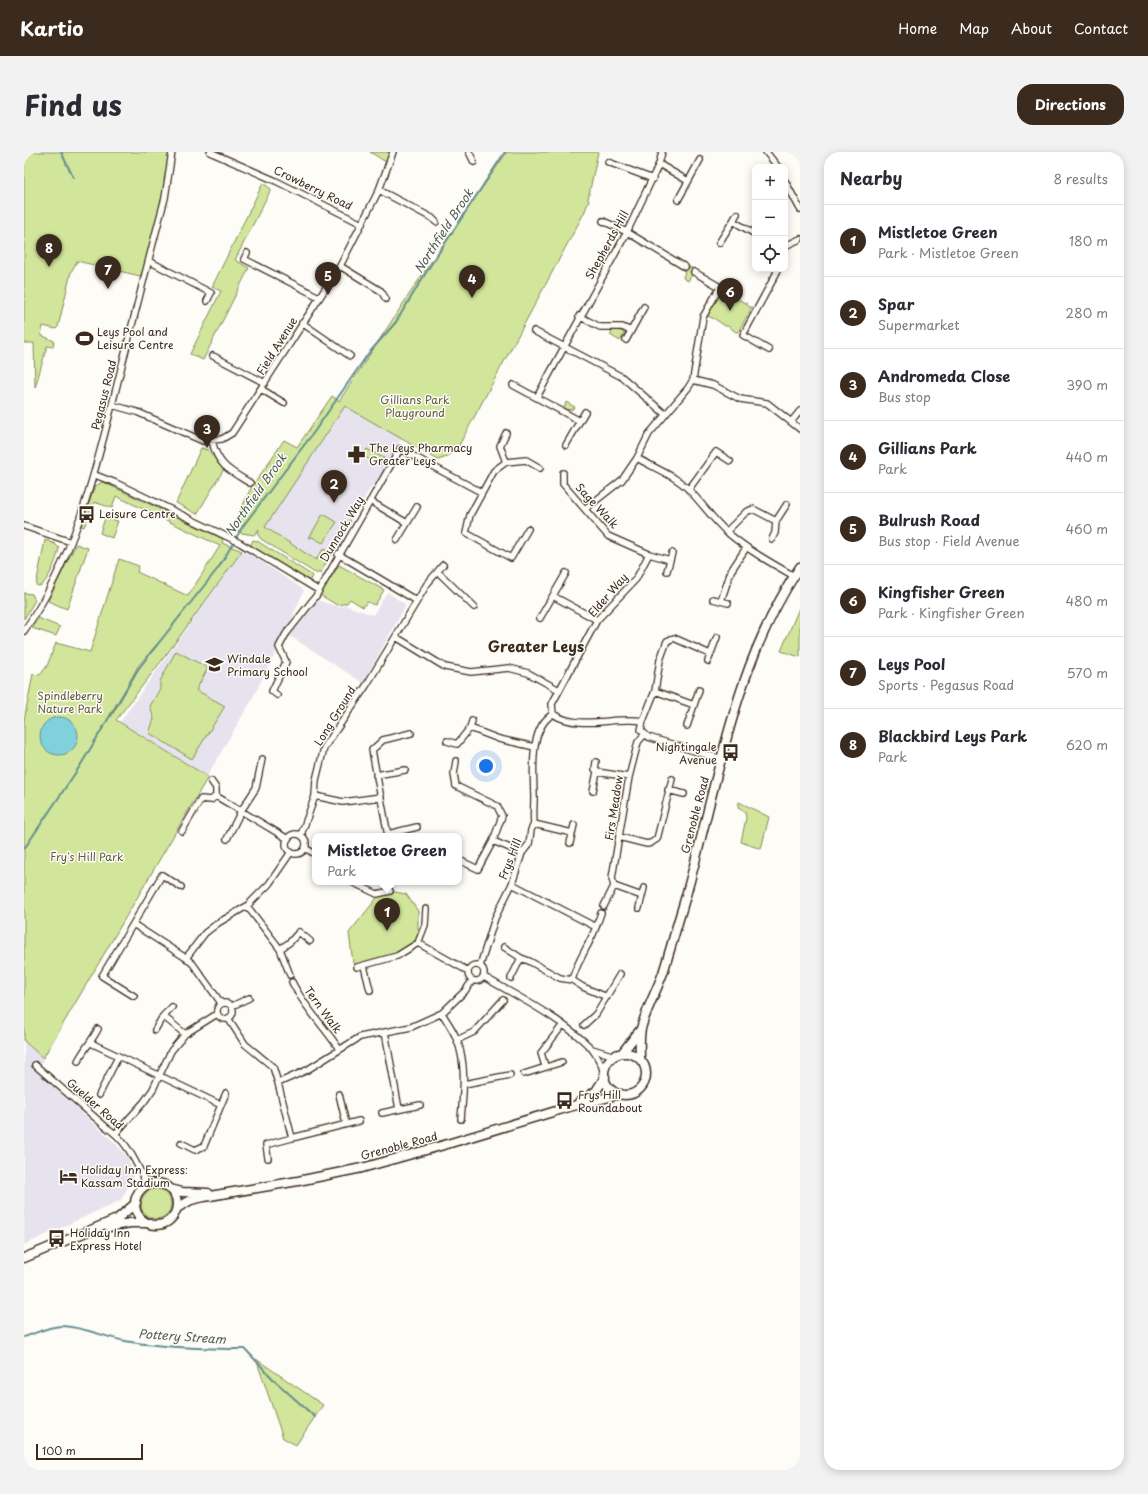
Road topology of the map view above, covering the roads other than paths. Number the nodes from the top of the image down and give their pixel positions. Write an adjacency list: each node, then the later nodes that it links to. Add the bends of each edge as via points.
1 (172, 152): 29 (street, Pegasus Road, via 170,177)
2 (210, 152): 22 (street, Crowberry Road, via 276,180)
3 (393, 152): 15 (street, Field Avenue)
4 (469, 152): 8 (street)
5 (662, 152): 10 (street, Shepherds Hill)
6 (766, 152): 11 (street)
7 (700, 160): 13 (street)
8 (474, 162)
9 (608, 162): 12 (street)
10 (659, 164): 12 (street, Shepherds Hill); 13 (street)
11 (776, 164)
12 (653, 179): 23 (street, Shepherds Hill)
13 (688, 181): 16 (street)
14 (788, 187): 17 (street)
15 (379, 190): 21 (street); 22 (street, Field Avenue)
16 (678, 200)
17 (800, 209)
18 (737, 214): 20 (street)
19 (604, 220): 23 (street)
20 (733, 221): 24 (street); 26 (street)
21 (436, 222)
22 (362, 224): 30 (street, Field Avenue)
23 (626, 232): 31 (street); 38 (street, Shepherds Hill)
24 (752, 232)
25 (800, 239): 27 (street)
26 (719, 243)
27 (788, 245)
28 (247, 253): 34 (street, via 244,259)
29 (149, 261): 36 (street, via 211,293); 53 (street, Pegasus Road)
30 (340, 266): 34 (street, Field Avenue); 35 (street, via 381,291)
31 (685, 267)
32 (694, 272): 47 (street, via 720,287 703,317)
33 (776, 272): 44 (street, via 743,335)
34 (318, 297): 39 (street, Field Avenue)
35 (386, 299)
36 (207, 301)
37 (644, 307): 41 (street)
38 (579, 316): 41 (street, via 600,327 622,327); 43 (street, Shepherds Hill)
39 (302, 323): 46 (street); 48 (street, Field Avenue)
40 (534, 331): 43 (street)
41 (631, 331): 42 (street)
42 (626, 340)
43 (564, 346): 51 (street, Shepherds Hill); 56 (street, via 622,377)
44 (768, 350)
45 (213, 356): 48 (street)
46 (350, 356)
47 (693, 380): 56 (street); 58 (street, via 713,385 740,399 767,403)
48 (265, 383): 50 (street, Field Avenue)
49 (513, 386): 51 (street)
50 (261, 389): 52 (street); 61 (street, Field Avenue, via 232,433 222,440)
51 (537, 397): 57 (street)
52 (284, 403)
53 (112, 405): 61 (street, via 137,412 194,438); 68 (street, Pegasus Road)
54 (800, 411): 58 (street)
55 (585, 412): 57 (street)
56 (665, 414): 63 (street, via 649,434)
57 (580, 421): 62 (street)
58 (791, 422): 59 (street)
59 (800, 429)
60 (506, 433): 65 (street, via 500,446)
61 (212, 441): 69 (street, via 220,462)
62 (566, 445)
63 (637, 458): 70 (street, via 677,480); 75 (street, via 622,480)
64 (730, 461): 70 (street, via 716,452)
65 (506, 462): 66 (street, via 526,460); 71 (street, via 494,471)
66 (540, 468)
67 (563, 473): 75 (street, Sage Walk, via 563,484)
68 (95, 475): 83 (street, Pegasus Road); 95 (street, via 238,542)
69 (250, 484)
70 (689, 490): 80 (street)
71 (481, 492): 72 (street, Dunnock Way, via 400,449); 79 (street, via 470,515 466,533 511,558)
72 (370, 501): 77 (street); 86 (street, Dunnock Way)
73 (787, 504): 76 (street)
74 (417, 507): 77 (street)
75 (585, 509): 87 (street, Sage Walk, via 608,536)
76 (776, 521): 80 (street, via 754,510 746,512); 81 (street)
77 (407, 523): 82 (street)
78 (24, 526): 83 (street)
79 (528, 529)
80 (726, 532): 84 (street)
81 (772, 539)
82 (397, 540)
83 (71, 542): 104 (street, Pegasus Road, via 48,592)
84 (746, 548): 94 (street); 99 (street, via 731,571)
85 (672, 553): 88 (street)
86 (338, 554): 95 (street, Dunnock Way); 98 (street)
87 (649, 554): 88 (street); 103 (street, Elder Way, via 636,579)
88 (670, 560): 91 (street)
89 (442, 565): 92 (street)
90 (800, 567): 94 (street, Grenoble Road)
91 (667, 570)
92 (438, 572): 98 (street); 101 (street)
93 (566, 573): 96 (street)
94 (794, 576): 124 (street, Grenoble Road, via 755,656)
95 (318, 590): 112 (street, Dunnock Way, via 279,646 286,662 272,691)
96 (553, 596): 102 (street); 103 (street)
97 (713, 599): 99 (street)
98 (417, 601): 105 (street)
99 (721, 601): 100 (street)
100 (728, 603)
101 (474, 607)
102 (540, 618)
103 (597, 620): 109 (street, Elder Way)
104 (24, 631)
105 (396, 637): 109 (street, via 445,667 471,672 509,668 528,673); 137 (street, Long Ground, via 324,748)
106 (717, 637): 107 (street)
107 (710, 654): 108 (street); 111 (street, via 674,638 667,641 660,660)
108 (708, 661)
109 (560, 690): 114 (street, via 552,704)
110 (699, 690): 113 (street)
111 (655, 691): 113 (street); 116 (street)
112 (277, 695)
113 (694, 705): 117 (street)
114 (553, 714): 116 (street, via 563,720 579,723 618,719); 122 (street, Frys Hill, via 545,719)
115 (472, 721): 118 (street)
116 (643, 721): 120 (street, via 641,730)
117 (687, 726)
118 (470, 728): 121 (street, via 457,744); 122 (street, via 499,739)
119 (411, 733): 129 (street, via 383,740 370,750)
120 (644, 735): 124 (street); 130 (street, Firs Meadow, via 638,742)
121 (447, 741)
122 (535, 747): 140 (street, Frys Hill, via 532,769)
123 (262, 760): 139 (street, via 256,788)
124 (721, 760): 203 (street, Grenoble Road, via 663,972)
125 (456, 761): 151 (street, via 456,786 498,806 502,816)
126 (596, 762): 128 (street)
127 (405, 770): 129 (street)
128 (597, 772): 130 (street); 134 (street)
129 (376, 775): 138 (street)
130 (629, 777): 148 (street, Firs Meadow)
131 (672, 779): 133 (street)
132 (211, 781): 136 (street, via 216,788)
133 (668, 790): 135 (street); 148 (street, via 657,839 647,844)
134 (593, 791)
135 (684, 794)
136 (216, 796): 139 (street); 143 (street, via 211,800 201,799)
137 (315, 796): 138 (street, via 343,802); 147 (street, Long Ground)
138 (381, 797): 144 (street)
139 (241, 811): 149 (street); 150 (street)
140 (534, 824): 146 (street); 156 (street, Frys Hill, via 529,844)
141 (574, 825): 146 (street)
142 (417, 827): 145 (street)
143 (182, 831)
144 (388, 833)
145 (395, 833)
146 (572, 833): 152 (street)
147 (301, 835): 150 (street, via 292,835); 153 (street, via 305,840)
148 (619, 837): 160 (street, Firs Meadow, via 612,878)
149 (227, 839)
150 (288, 839): 154 (street, via 287,847)
151 (493, 841): 156 (street); 157 (street, via 478,869)
152 (570, 843)
153 (305, 848): 154 (street, via 300,853); 155 (street)
154 (291, 852): 165 (street, via 269,884)
155 (312, 852)
156 (522, 853): 158 (street, Frys Hill)
157 (462, 861)
158 (512, 884): 171 (street); 179 (street, Frys Hill, via 495,918)
159 (358, 885): 163 (street, via 377,894)
160 (614, 886): 164 (street); 166 (street, Firs Meadow)
161 (181, 887): 170 (street, via 162,875)
162 (644, 888): 164 (street)
163 (390, 891)
164 (642, 896): 167 (street)
165 (247, 906): 175 (street); 176 (street, via 205,934)
166 (604, 906)
167 (639, 908)
168 (426, 909): 173 (street, via 425,926)
169 (600, 913): 171 (street)
170 (133, 924): 176 (street); 190 (street, via 102,976)
171 (596, 927): 186 (street)
172 (310, 941): 175 (street, via 299,932)
173 (418, 943): 178 (street, via 397,956); 181 (street)
174 (504, 947): 177 (street)
175 (280, 949): 183 (street)
176 (186, 958): 194 (street)
177 (520, 958): 185 (street); 186 (street, via 560,978)
178 (364, 966): 180 (street); 189 (street)
179 (480, 966): 181 (street, via 473,966); 184 (street, via 484,970)
180 (357, 967)
181 (468, 971): 187 (street, via 468,977)
182 (620, 974): 191 (street)
183 (290, 975)
184 (484, 977): 187 (street, via 479,981); 202 (street)
185 (511, 978)
186 (572, 980): 191 (street)
187 (472, 981): 197 (street, via 465,992)
188 (292, 982): 210 (street, Tern Walk, via 309,1011 326,1029)
189 (370, 990)
190 (134, 996)
191 (607, 997): 201 (street, via 596,1014)
192 (249, 998): 195 (street)
193 (503, 1000): 208 (street, via 474,1032)
194 (221, 1003): 195 (street, via 227,1002); 198 (street, via 217,1007)
195 (232, 1006): 200 (street, via 233,1014)
196 (172, 1007): 199 (street)
197 (442, 1013): 206 (street, via 411,1027); 208 (street)
198 (217, 1014): 200 (street, via 222,1018); 207 (street)
199 (163, 1016): 205 (street); 207 (street)
200 (228, 1018): 223 (street, via 245,1044 272,1067)
201 (584, 1025)
202 (562, 1026): 211 (street); 218 (street, via 541,1053)
203 (641, 1028): 212 (street, Grenoble Road); 214 (street, Grenoble Road)
204 (98, 1029): 209 (street)
205 (154, 1030)
206 (385, 1032): 210 (street, via 360,1037); 232 (street)
207 (185, 1034): 221 (street, via 171,1051)
208 (457, 1040): 224 (street)
209 (91, 1043): 213 (street); 215 (street, via 83,1050)
210 (339, 1049): 223 (street, via 307,1070)
211 (592, 1049): 212 (street); 220 (street)
212 (619, 1055): 214 (street, via 629,1054); 220 (street, via 609,1060)
213 (118, 1057): 221 (street); 226 (street)
214 (640, 1059): 228 (street, via 646,1071 642,1085 636,1092)
215 (78, 1061)
216 (562, 1062): 218 (street)
217 (35, 1065): 237 (street, Guelder Road)
218 (545, 1066): 219 (street)
219 (524, 1074)
220 (604, 1075): 228 (street, via 611,1089); 231 (street, Grenoble Road, via 596,1091)
221 (159, 1076): 229 (street); 237 (street, via 144,1102)
222 (510, 1076): 224 (street)
223 (278, 1083): 238 (street)
224 (464, 1084): 234 (street)
225 (226, 1093): 229 (street)
226 (99, 1094)
227 (339, 1094): 236 (street)
228 (621, 1094): 231 (street, Grenoble Road)
229 (221, 1105): 239 (street, via 204,1146 195,1150)
230 (420, 1105): 232 (street)
231 (569, 1107): 243 (street, Grenoble Road, via 362,1168)
232 (399, 1109): 233 (street)
233 (382, 1113)
234 (461, 1120)
235 (359, 1121): 236 (street)
236 (346, 1124): 238 (street)
237 (116, 1133): 241 (street, Guelder Road, via 129,1149)
238 (292, 1138): 240 (street, via 266,1145)
239 (181, 1143)
240 (268, 1158)
241 (147, 1185): 242 (street, via 160,1183); 244 (street, via 138,1194)
242 (170, 1189): 243 (street, Grenoble Road, via 188,1192); 245 (street, via 176,1196)
243 (231, 1192): 245 (street, Grenoble Road, via 191,1200)
244 (136, 1203): 246 (street, via 138,1213); 247 (street, via 117,1219)
245 (177, 1208): 246 (street, via 167,1222)
246 (150, 1223): 247 (street, via 119,1224)
247 (86, 1233): 248 (street)
248 (24, 1258)

